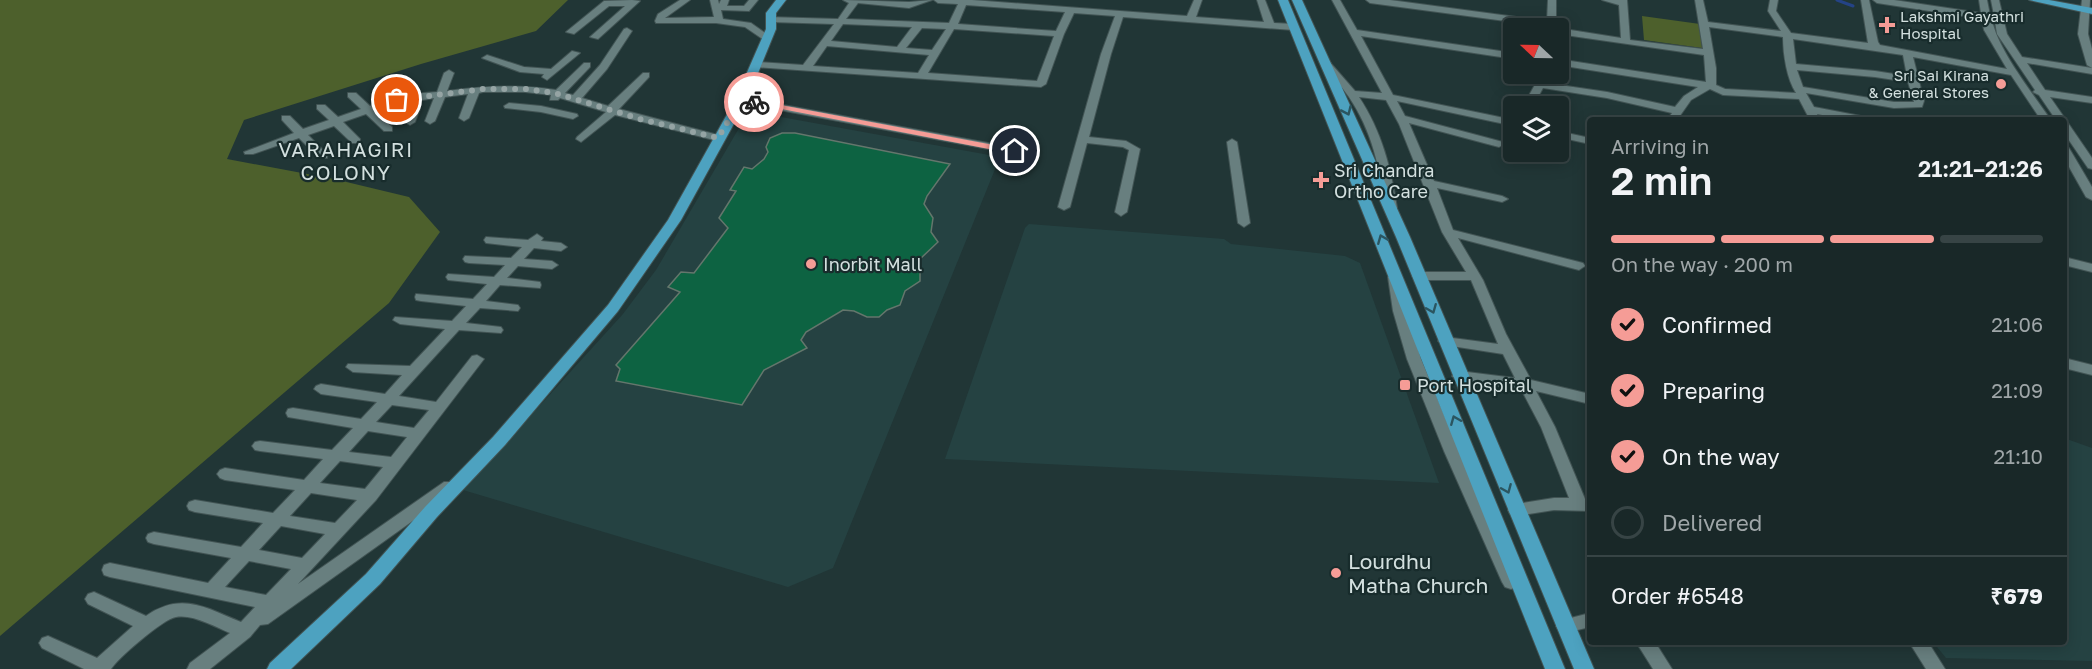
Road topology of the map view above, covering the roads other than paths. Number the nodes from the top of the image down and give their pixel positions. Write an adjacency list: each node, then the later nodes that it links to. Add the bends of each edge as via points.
1 (686, 0): 40 (street, via 658,20)
2 (714, 0): 40 (street)
3 (724, 0): 4 (street, via 722,8 746,9)
4 (754, 0)
5 (781, 0): 37 (main road, via 772,10)
6 (853, 0): 25 (street); 41 (street)
7 (928, 0): 25 (street, via 915,5)
8 (938, 0): 29 (street)
9 (1117, 0): 33 (street)
10 (1198, 0): 35 (street)
11 (1262, 0): 44 (street)
12 (1283, 0): 46 (main road)
13 (1297, 0): 66 (main road)
14 (1336, 0): 49 (street)
15 (1370, 0): 38 (street)
16 (1552, 0): 36 (street)
17 (1606, 0): 27 (street)
18 (1699, 0): 42 (street)
19 (1774, 0): 52 (street, via 1772,11)
20 (1865, 0): 57 (street)
21 (1877, 0): 34 (street)
22 (1983, 0): 34 (street)
23 (1995, 0): 39 (street)
24 (2034, 0): 31 (main road)
25 (890, 1)
26 (983, 1): 29 (street); 30 (street)
27 (1623, 1): 55 (street)
28 (635, 2): 48 (street, via 607,3); 53 (street)
29 (963, 2): 45 (street)
30 (1036, 4): 32 (street)
31 (2088, 7): 68 (street, via 2083,34)
32 (1071, 10): 33 (street); 51 (street)
33 (1115, 13): 35 (street); 121 (street)
34 (1986, 17): 39 (street); 76 (street, via 1989,30)
35 (1191, 18): 44 (street)
36 (1551, 18)
37 (771, 19): 41 (street); 54 (main road)
38 (1503, 19)
39 (1999, 19): 65 (street, via 2002,34)
40 (718, 20): 54 (street, via 748,25)
41 (840, 23): 43 (street); 56 (street)
42 (1704, 24): 52 (street); 61 (street)
43 (919, 25): 45 (street); 58 (street)
44 (1270, 25): 46 (street)
45 (951, 26): 51 (street); 60 (street)
46 (1293, 27): 150 (main road, one-way to 46)
47 (627, 31): 94 (street, via 604,67)
48 (571, 32)
49 (1354, 32): 63 (street); 93 (street)
50 (1569, 33): 55 (street)
51 (1059, 34): 78 (street, via 1041,84)
52 (1788, 35): 57 (street); 72 (street)
53 (595, 37)
54 (767, 38): 70 (main road)
55 (1626, 42): 61 (street)
56 (823, 43): 58 (street); 71 (street)
57 (1877, 48): 62 (street)
58 (899, 50): 60 (street)
59 (576, 53): 74 (street)
60 (934, 53): 78 (street)
61 (1709, 53): 81 (street)
62 (1907, 53): 76 (street); 79 (street)
63 (1503, 54)
64 (487, 58): 74 (street, via 523,70)
65 (2019, 59): 73 (street); 86 (street)
66 (1324, 61): 89 (street); 139 (main road, one-way to 139)
67 (1569, 64): 81 (street)
68 (2092, 64)
69 (587, 65): 88 (street)
70 (757, 65): 71 (street); 95 (main road)
71 (807, 67): 78 (street)
72 (1792, 68): 79 (street); 85 (street)
73 (2092, 70)
74 (553, 72): 83 (street)
75 (449, 73): 87 (street)
76 (2014, 73): 84 (street)
77 (646, 75): 101 (street)
78 (922, 75)
79 (1912, 80): 85 (street, via 1920,101 1913,106)
80 (1540, 85): 91 (street); 104 (street, via 1606,95)
81 (1711, 86): 85 (street, via 1723,92); 104 (street, via 1688,96)
82 (475, 90): 83 (street); 87 (street); 109 (street)
83 (532, 90): 88 (street)
84 (2025, 90): 86 (street); 106 (street)
85 (1800, 92): 102 (street)
86 (2042, 92): 96 (street); 107 (street)
87 (442, 93): 92 (street); 114 (street)
88 (558, 94): 94 (street); 100 (street)
89 (1354, 94): 93 (street); 139 (street, via 1382,152)
90 (352, 95): 99 (street)
91 (1534, 96)
92 (410, 97): 99 (street); 113 (street, via 415,109)
93 (1390, 97): 110 (street); 112 (street)
94 (575, 99): 101 (street)
95 (741, 100): 119 (main road); 129 (street)
96 (2092, 100)
97 (510, 106): 100 (street)
98 (321, 107): 111 (street)
99 (370, 109): 111 (street); 115 (street)
100 (541, 109): 103 (street)
101 (612, 110): 119 (street); 120 (street)
102 (1813, 115): 105 (street)
103 (573, 116)
104 (1675, 116)
105 (1834, 117)
106 (2044, 117)
107 (2059, 117)
108 (286, 118): 117 (street)
109 (464, 118)
110 (1401, 118): 125 (street); 134 (street)
111 (335, 121): 117 (street); 123 (street)
112 (1503, 121)
113 (410, 122)
114 (430, 122)
115 (388, 129)
116 (2067, 129): 126 (street)
117 (302, 133): 130 (street); 132 (street)
118 (1569, 136): 122 (street)
119 (718, 138): 183 (main road, via 674,220 613,308)
120 (581, 139)
121 (1082, 139): 137 (street); 138 (street, via 1126,144 1135,149)
122 (1587, 140)
123 (356, 141)
124 (1232, 142): 140 (street)
125 (1499, 144)
126 (2078, 145): 127 (street); 128 (street); 133 (street)
127 (2092, 146)
128 (2067, 147)
129 (1015, 151)
130 (249, 152)
131 (2067, 153): 135 (street)
132 (323, 156)
133 (2092, 166)
134 (1429, 183): 136 (street); 141 (street)
135 (2092, 197)
136 (1502, 199)
137 (1064, 207)
138 (1121, 212)
139 (1392, 213): 152 (main road)
140 (1244, 223)
141 (1448, 232): 149 (street); 153 (street)
142 (490, 240): 143 (street)
143 (534, 241): 144 (street); 146 (street)
144 (561, 247)
145 (469, 259): 146 (street)
146 (514, 262): 148 (street); 155 (street)
147 (2067, 262): 151 (street)
148 (552, 265)
149 (1579, 266)
150 (1394, 267): 205 (street, via 1398,310 1406,339 1511,582)
151 (2092, 267)
152 (1419, 276): 153 (street); 163 (main road, one-way to 163)
153 (1474, 276): 164 (street)
154 (452, 277): 155 (street)
155 (496, 281): 156 (street); 158 (street)
156 (535, 285)
157 (421, 297): 158 (street)
158 (475, 303): 159 (street); 161 (street)
159 (513, 308)
160 (400, 320): 161 (street)
161 (456, 325): 162 (street); 169 (street)
162 (496, 330)
163 (1445, 341): 164 (street); 170 (main road)
164 (1507, 350): 171 (street)
165 (477, 359): 175 (street)
166 (2067, 364): 168 (street)
167 (353, 367): 169 (street)
168 (2092, 370)
169 (413, 371): 173 (street)
170 (1459, 376): 171 (street); 188 (main road, one-way to 188)
171 (1525, 384): 174 (street); 186 (street)
172 (321, 389): 173 (street)
173 (388, 398): 175 (street); 177 (street)
174 (1587, 398)
175 (439, 407): 178 (street)
176 (293, 413): 177 (street)
177 (364, 424): 178 (street); 180 (street)
178 (418, 434): 181 (street)
179 (260, 446): 180 (street)
180 (336, 455): 181 (street); 184 (street)
181 (396, 463): 185 (street)
182 (225, 474): 184 (street)
183 (467, 474): 201 (street); 208 (main road, via 373,579)
184 (308, 485): 185 (street); 189 (street)
185 (369, 496): 190 (street)
186 (1584, 504): 188 (street)
187 (195, 506): 189 (street)
188 (1516, 510): 200 (main road)
189 (278, 519): 190 (street); 192 (street)
190 (339, 530): 193 (street)
191 (154, 538): 192 (street)
192 (244, 555): 193 (street); 195 (street)
193 (305, 565): 197 (street)
194 (110, 570): 195 (street)
195 (211, 591): 197 (street)
196 (94, 599): 199 (street)
197 (270, 603): 201 (street)
198 (1587, 621): 200 (street)
199 (149, 625): 201 (street, via 176,609); 206 (street)
200 (1565, 626): 209 (main road)
201 (241, 633): 207 (street)
202 (48, 643): 206 (street)
203 (1648, 645): 210 (street)
204 (1920, 645): 211 (street)
205 (1553, 664)
206 (99, 668)
207 (196, 669)
208 (277, 669)
209 (1584, 669)
210 (1663, 669)
211 (1936, 669)

